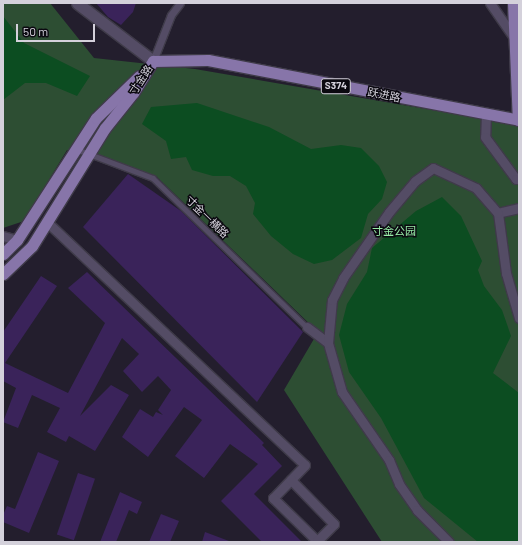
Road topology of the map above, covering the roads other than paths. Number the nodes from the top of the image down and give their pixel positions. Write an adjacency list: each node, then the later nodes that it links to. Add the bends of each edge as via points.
1 (77, 3): 6 (street)
2 (180, 3): 6 (street, via 171,15)
3 (490, 3): 5 (street)
4 (515, 10): 5 (main road, S374)
5 (515, 39): 8 (main road, S374)
6 (153, 61): 7 (main road, 跃进路 / S374, via 208,60); 9 (main road, 寸金路, via 96,118); 10 (main road, 寸金路)
7 (486, 114): 8 (main road, 跃进路 / S374); 11 (street, via 485,137 516,179)
8 (519, 120)
9 (76, 150): 10 (lane, 寸金一横路); 16 (main road, 寸金路)
10 (88, 155): 14 (main road, 寸金路); 20 (lane, 寸金一横路, via 153,178)
11 (519, 179)
12 (519, 208): 13 (street)
13 (498, 213): 19 (street, via 506,273); 21 (street, via 476,188 433,168 415,181 389,212 343,278 332,300)
14 (47, 222): 18 (main road, 寸金路, via 32,246); 22 (street, via 305,466)
15 (3, 236): 16 (street)
16 (17, 240): 17 (main road, 寸金路)
17 (3, 254)
18 (3, 274)
19 (519, 318)
20 (307, 328): 21 (street)
21 (328, 343): 23 (street, via 342,392 389,460 399,484 408,497)
22 (291, 480): 22 (street, via 273,498 317,541 334,524)
23 (449, 542)

